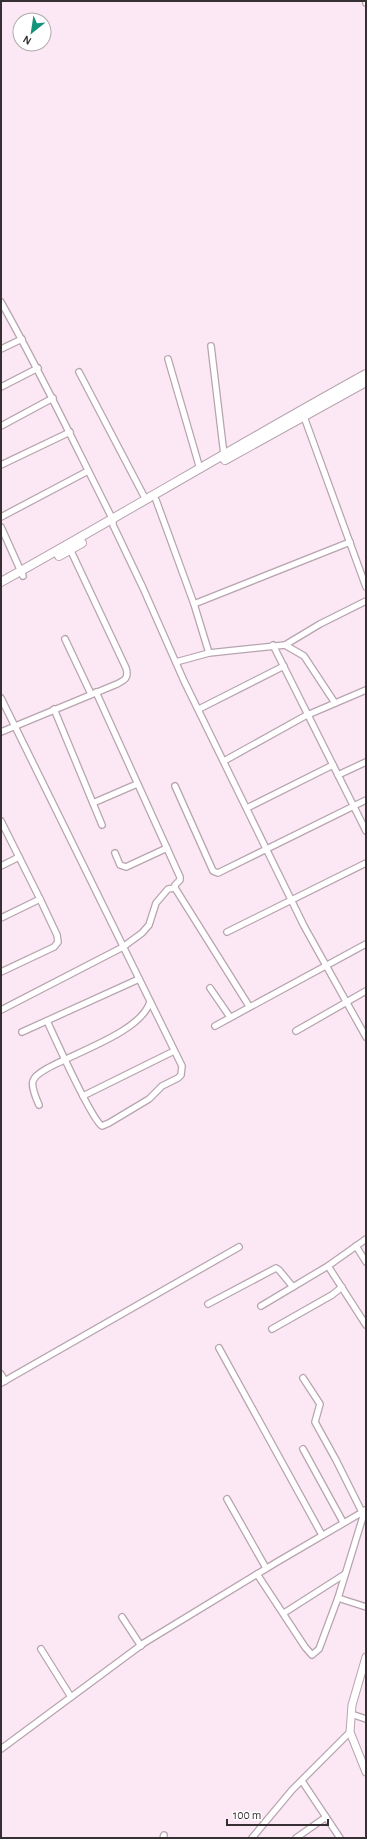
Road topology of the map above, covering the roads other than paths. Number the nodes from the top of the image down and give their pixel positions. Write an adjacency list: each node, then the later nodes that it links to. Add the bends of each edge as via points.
1 (1, 302): 2 (street)
2 (22, 339): 4 (street); 6 (street)
3 (210, 346): 15 (street)
4 (1, 349)
5 (168, 359): 17 (street)
6 (38, 368): 10 (street); 11 (street)
7 (79, 372): 19 (street)
8 (366, 374): 12 (main road)
9 (366, 382): 12 (main road)
10 (1, 387)
11 (53, 398): 13 (street); 14 (street)
12 (303, 413): 15 (main road); 20 (main road); 24 (street)
13 (1, 426)
14 (70, 432): 16 (street); 18 (street)
15 (224, 455): 17 (main road)
16 (1, 465)
17 (200, 469): 19 (main road)
18 (88, 471): 21 (street); 22 (street)
19 (146, 500): 22 (main road)
20 (156, 500): 22 (main road); 31 (street)
21 (1, 517)
22 (113, 522): 25 (main road); 26 (main road); 36 (street)
23 (1, 527): 26 (street)
24 (350, 542): 28 (street); 31 (street)
25 (70, 549): 26 (main road); 39 (street, via 128,674 125,680)
26 (22, 573): 27 (main road); 29 (main road)
27 (1, 582)
28 (366, 587)
29 (1, 588)
30 (366, 601): 34 (street)
31 (194, 604): 35 (street)
32 (65, 639): 39 (street)
33 (273, 645): 34 (street); 35 (street); 37 (street)
34 (285, 645): 41 (street, via 304,656)
35 (210, 653): 36 (street)
36 (176, 662): 43 (street)
37 (284, 666): 43 (street); 44 (street)
38 (366, 690): 41 (street)
39 (93, 693): 42 (street); 51 (street)
40 (1, 698): 45 (street)
41 (334, 703): 44 (street)
42 (54, 709): 45 (street); 54 (street)
43 (198, 709): 47 (street)
44 (308, 715): 47 (street); 49 (street)
45 (15, 726): 46 (street); 72 (street)
46 (1, 732)
47 (224, 761): 56 (street)
48 (366, 762): 50 (street)
49 (333, 765): 50 (street); 56 (street)
50 (338, 775): 55 (street)
51 (137, 784): 54 (street); 60 (street)
52 (175, 786): 61 (street, via 213,871 223,872)
53 (366, 800): 55 (street)
54 (93, 803): 58 (street)
55 (354, 807): 59 (street); 61 (street)
56 (247, 808): 61 (street)
57 (1, 821): 63 (street)
58 (102, 825)
59 (366, 831)
60 (167, 848): 62 (street, via 126,867 120,865); 66 (street, via 180,878)
61 (267, 850): 68 (street)
62 (115, 854)
63 (19, 857): 65 (street); 67 (street)
64 (366, 863): 68 (street)
65 (1, 866)
66 (174, 888): 72 (street, via 168,889 156,903 146,929); 80 (street)
67 (40, 898): 69 (street); 74 (street, via 58,942 54,947)
68 (292, 900): 70 (street); 73 (street)
69 (1, 918)
70 (227, 932)
71 (366, 944): 73 (street)
72 (123, 947): 75 (street); 81 (street)
73 (326, 965): 79 (street); 80 (street)
74 (1, 972)
75 (139, 979): 78 (street); 83 (street)
76 (210, 988): 82 (street)
77 (366, 991): 79 (street)
78 (150, 1002): 88 (street); 89 (street, via 144,1016 130,1026)
79 (346, 1002): 85 (street); 87 (street)
80 (249, 1006): 82 (street)
81 (1, 1010)
82 (230, 1017): 84 (street)
83 (47, 1021): 86 (street); 89 (street)
84 (215, 1026)
85 (296, 1031)
86 (22, 1032)
87 (366, 1037)
88 (174, 1051): 90 (street); 90 (street, via 183,1071 178,1078 105,1125 102,1126 97,1121)
89 (66, 1060): 90 (street); 91 (street, via 34,1078 32,1085)
90 (83, 1096)
91 (39, 1104)
92 (366, 1240): 93 (street)
93 (356, 1246): 95 (street); 96 (street)
94 (239, 1247): 106 (street)
95 (366, 1262)
96 (328, 1266): 97 (street); 98 (street)
97 (293, 1287): 99 (street, via 276,1268); 100 (street)
98 (342, 1288): 101 (street); 102 (street)
99 (208, 1304)
100 (261, 1306)
101 (366, 1325)
102 (272, 1329)
103 (219, 1348): 111 (street)
104 (1, 1374): 106 (street)
105 (303, 1378): 109 (street, via 320,1404 315,1418 316,1425)
106 (3, 1382)
107 (303, 1449): 110 (street)
108 (227, 1500): 112 (street)
109 (365, 1511): 110 (street); 114 (street)
110 (343, 1522): 111 (street)
111 (322, 1535): 112 (street)
112 (266, 1568): 113 (street)
113 (257, 1574): 117 (street); 119 (street)
114 (345, 1574): 115 (street); 117 (street)
115 (338, 1598): 116 (street); 117 (street, via 319,1649 312,1655)
116 (366, 1607)
117 (284, 1613)
118 (122, 1617): 119 (street)
119 (141, 1646): 122 (street)
120 (41, 1649): 122 (street)
121 (366, 1658): 123 (street)
122 (71, 1697): 126 (street)
123 (351, 1714): 124 (street); 125 (street)
124 (366, 1719)
125 (350, 1732): 127 (street); 128 (street)
126 (1, 1749)
127 (366, 1772)
128 (302, 1781): 129 (street); 130 (street)
129 (326, 1817): 131 (street); 132 (street)
130 (252, 1838)
131 (296, 1838)
132 (340, 1838)

